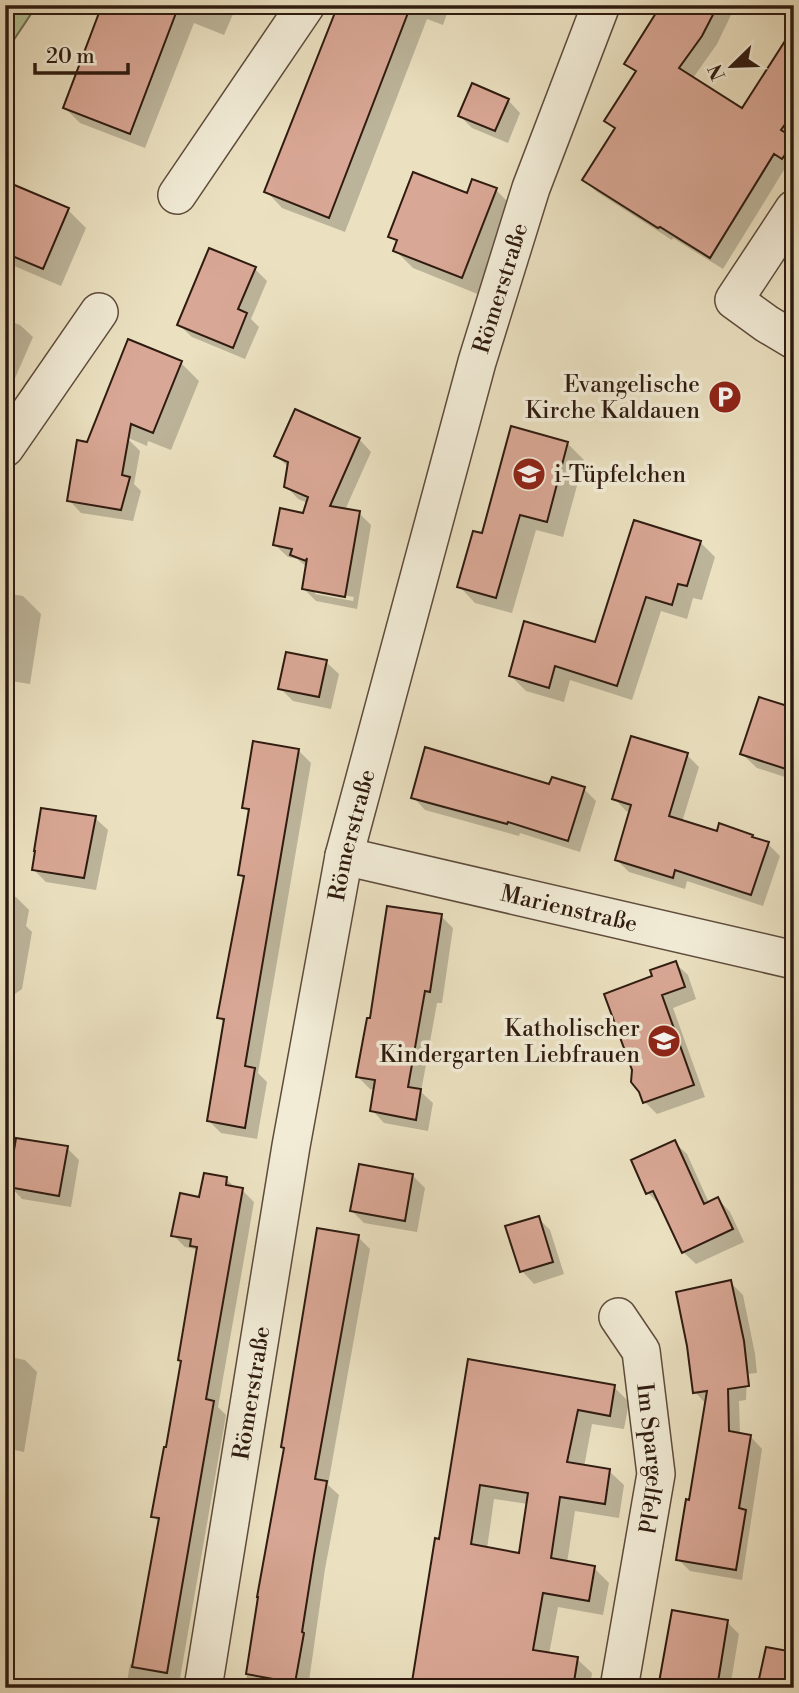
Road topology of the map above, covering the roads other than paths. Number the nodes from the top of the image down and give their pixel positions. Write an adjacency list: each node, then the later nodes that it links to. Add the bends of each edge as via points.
1 (306, 5): 3 (street)
2 (601, 5): 8 (street, Römerstraße, via 531,188 477,362)
3 (177, 195)
4 (794, 209): 6 (street, via 734,300)
5 (99, 312): 7 (street)
6 (794, 340)
7 (5, 448)
8 (344, 856): 9 (street, Marienstraße); 11 (street, Römerstraße, via 291,1146)
9 (794, 960)
10 (618, 1317): 12 (street, Im Spargelfeld, via 641,1351 656,1474)
11 (203, 1688)
12 (619, 1688)

